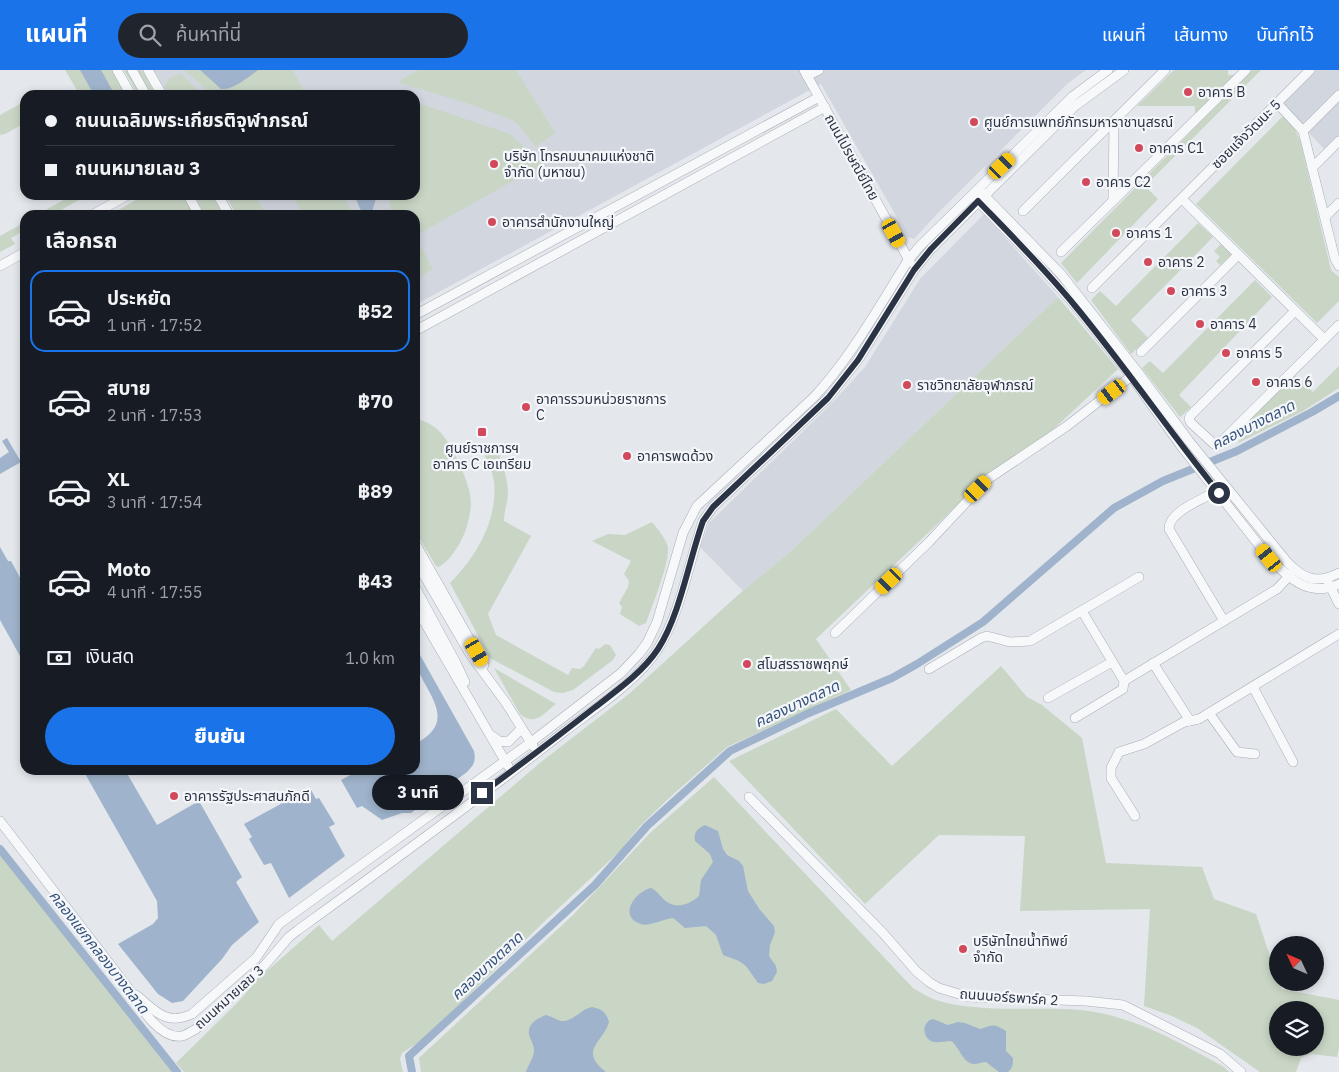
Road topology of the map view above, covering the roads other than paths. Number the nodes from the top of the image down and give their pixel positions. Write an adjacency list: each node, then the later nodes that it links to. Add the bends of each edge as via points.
1 (117, 70): 11 (street)
2 (132, 70): 12 (street)
3 (148, 70): 13 (street)
4 (819, 70): 10 (street)
5 (1108, 70): 24 (street, ถนนหมายเลข 3, via 1073,96)
6 (1124, 70): 24 (street, ถนนหมายเลข 3, via 1075,106)
7 (1165, 70): 20 (street)
8 (1246, 70): 27 (street)
9 (1310, 70): 16 (street, ซอยแจ้งวัฒนะ 5)
10 (806, 73): 15 (street, ถนนไปรษณีย์ไทย)
11 (129, 90)
12 (143, 90)
13 (159, 90)
14 (1339, 95): 21 (street)
15 (819, 97): 17 (street, ถนนไปรษณีย์ไทย); 18 (street)
16 (1277, 103): 21 (street); 25 (street, ซอยแจ้งวัฒนะ 5)
17 (824, 107): 19 (street); 35 (street, ถนนไปรษณีย์ไทย)
18 (795, 111): 19 (street); 41 (street)
19 (801, 120): 43 (street)
20 (1114, 121): 27 (street); 30 (street)
21 (1303, 131): 23 (street)
22 (1339, 141): 23 (street)
23 (1312, 168): 31 (street)
24 (978, 195): 35 (street, ถนนหมายเลข 3); 38 (street, ถนนหมายเลข 3); 46 (street, via 1061,274)
25 (1182, 199): 34 (street); 39 (street, ซอยแจ้งวัฒนะ 5)
26 (119, 200): 29 (street)
27 (1113, 201): 32 (street)
28 (1339, 203): 31 (street)
29 (101, 210)
30 (1023, 211)
31 (1325, 217): 37 (street)
32 (1061, 252)
33 (20, 255): 36 (street)
34 (1238, 255): 40 (street); 45 (street)
35 (909, 259): 38 (street, ถนนไปรษณีย์ไทย); 77 (street, ถนนหมายเลข 3, via 828,381 697,506 681,539 648,643 614,678)
36 (0, 266)
37 (1339, 266)
38 (914, 270): 78 (street, ถนนหมายเลข 3, via 858,360 828,398 732,487 703,521 668,630 658,650 630,680)
39 (1092, 288)
40 (1295, 311): 44 (street); 44 (street, via 1193,414 1189,419 1192,423 1218,445)
41 (420, 312)
42 (1339, 324): 44 (street)
43 (420, 328)
44 (1324, 339)
45 (1141, 352)
46 (1134, 374): 47 (street); 62 (street, via 1067,426 988,479 929,542)
47 (1223, 491): 51 (street); 54 (street, via 1269,558)
48 (1207, 496): 61 (street, via 1174,516 1169,522 1169,529)
49 (420, 553): 70 (street)
50 (420, 569): 70 (street, via 470,654)
51 (1294, 569): 54 (street); 55 (street)
52 (1339, 573): 55 (street)
53 (1140, 577): 59 (street)
54 (1288, 577): 55 (street, via 1311,588); 61 (street, via 1277,589)
55 (1328, 584): 56 (street); 58 (street)
56 (1339, 584)
57 (420, 596): 72 (street, via 456,662)
58 (1339, 604)
59 (1082, 611): 64 (street); 66 (street, via 1030,641 981,638)
60 (420, 615): 72 (street)
61 (1224, 621): 65 (street)
62 (835, 633)
63 (1339, 634): 68 (street)
64 (1112, 662): 67 (street); 69 (street)
65 (1154, 663): 67 (street); 74 (street)
66 (929, 669)
67 (1124, 681): 73 (street, via 1124,689)
68 (1253, 687): 71 (street); 81 (street)
69 (1048, 698)
70 (506, 703): 75 (street)
71 (1209, 713): 74 (street); 79 (street, via 1237,752)
72 (480, 718): 76 (street)
73 (1075, 718)
74 (1190, 720): 84 (street, via 1144,744 1119,752 1111,768 1111,778)
75 (521, 729): 76 (street, via 511,741 505,742); 77 (street)
76 (488, 732): 80 (street)
77 (530, 743): 78 (street); 80 (street, ถนนหมายเลข 3)
78 (537, 753): 82 (street, ถนนหมายเลข 3)
79 (1255, 754)
80 (505, 761): 82 (street); 86 (street, ถนนหมายเลข 3, via 280,924 256,958 192,1014 172,1020 165,1018)
81 (1293, 762)
82 (512, 771): 86 (street, ถนนหมายเลข 3, via 289,937 264,966 196,1029 182,1036 172,1036 160,1029)
83 (749, 797): 87 (street, ถนนนอร์ธพาร์ค 2, via 883,933 916,971 939,988 969,998 1123,1005 1220,1054)
84 (1135, 816)
85 (0, 820): 86 (street)
86 (129, 989)
87 (1241, 1072)

